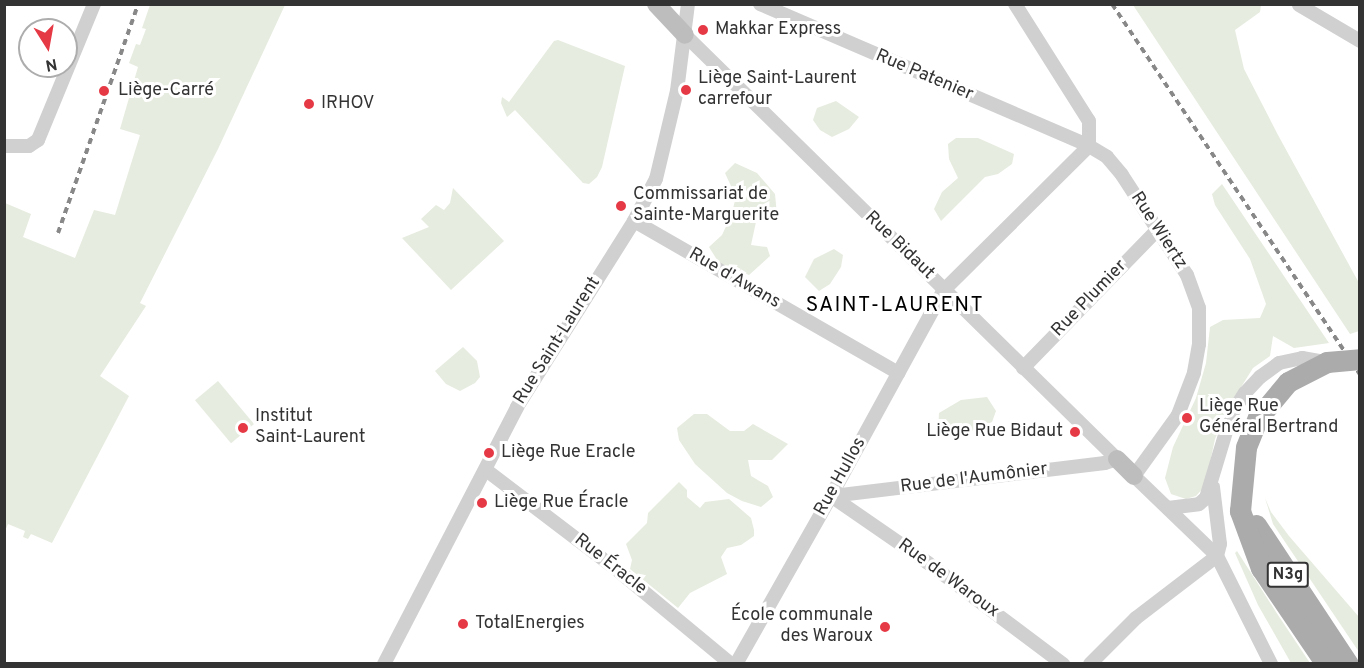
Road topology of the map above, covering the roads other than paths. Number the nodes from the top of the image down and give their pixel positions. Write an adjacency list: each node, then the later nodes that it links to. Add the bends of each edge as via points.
1 (94, 4): 11 (street, via 38,140 29,146)
2 (656, 4): 9 (street)
3 (688, 4): 9 (street, Rue Saint-Laurent)
4 (760, 4): 8 (street, Rue Patenier)
5 (788, 4): 8 (street)
6 (1015, 4): 12 (street, via 1089,121)
7 (1299, 5): 10 (street)
8 (774, 10): 12 (street, Rue Patenier)
9 (685, 35): 13 (street, Rue Saint-Laurent, via 677,91 656,179); 15 (street, Rue Bidaut)
10 (1359, 42)
11 (4, 146)
12 (1089, 146): 14 (street, Rue Wiertz, via 1107,157 1122,175); 15 (street, Rue Hullos)
13 (633, 221): 19 (street, Rue d'Awans); 21 (street, Rue Saint-Laurent, via 517,407)
14 (1157, 230): 18 (street, Rue Plumier); 22 (street, Rue Wiertz, via 1187,276 1200,308 1199,344 1194,373 1178,415)
15 (944, 290): 18 (street, Rue Bidaut); 19 (street, Rue Hullos)
16 (1359, 359): 17 (main road, N3g, bridge)
17 (1327, 362): 23 (main road, N3g, via 1288,382 1267,405 1250,433); 24 (street, via 1302,358 1279,363 1260,376 1232,415)
18 (1023, 368): 20 (street, Rue Bidaut)
19 (898, 373): 25 (street, Rue Hullos)
20 (1117, 459): 22 (street, Rue Bidaut); 25 (street, Rue de l'Aumônier)
21 (486, 470): 28 (street, Rue Saint-Laurent); 29 (street, Rue Éracle)
22 (1134, 476): 26 (street, Rue Bidaut)
23 (1241, 479): 34 (main road, N3g, via 1240,511 1261,568); 35 (main road, N3g, via 1265,541)
24 (1213, 481): 26 (street, via 1199,504); 27 (street, via 1220,544)
25 (831, 496): 30 (street, Rue Hullos); 31 (street, Rue de Waroux)
26 (1168, 508): 27 (street, Rue Bidaut)
27 (1217, 556): 32 (street, via 1136,618); 33 (street)
28 (384, 663)
29 (731, 663)
30 (736, 663)
31 (1063, 663)
32 (1090, 663)
33 (1271, 663)
34 (1326, 663)
35 (1348, 663)

